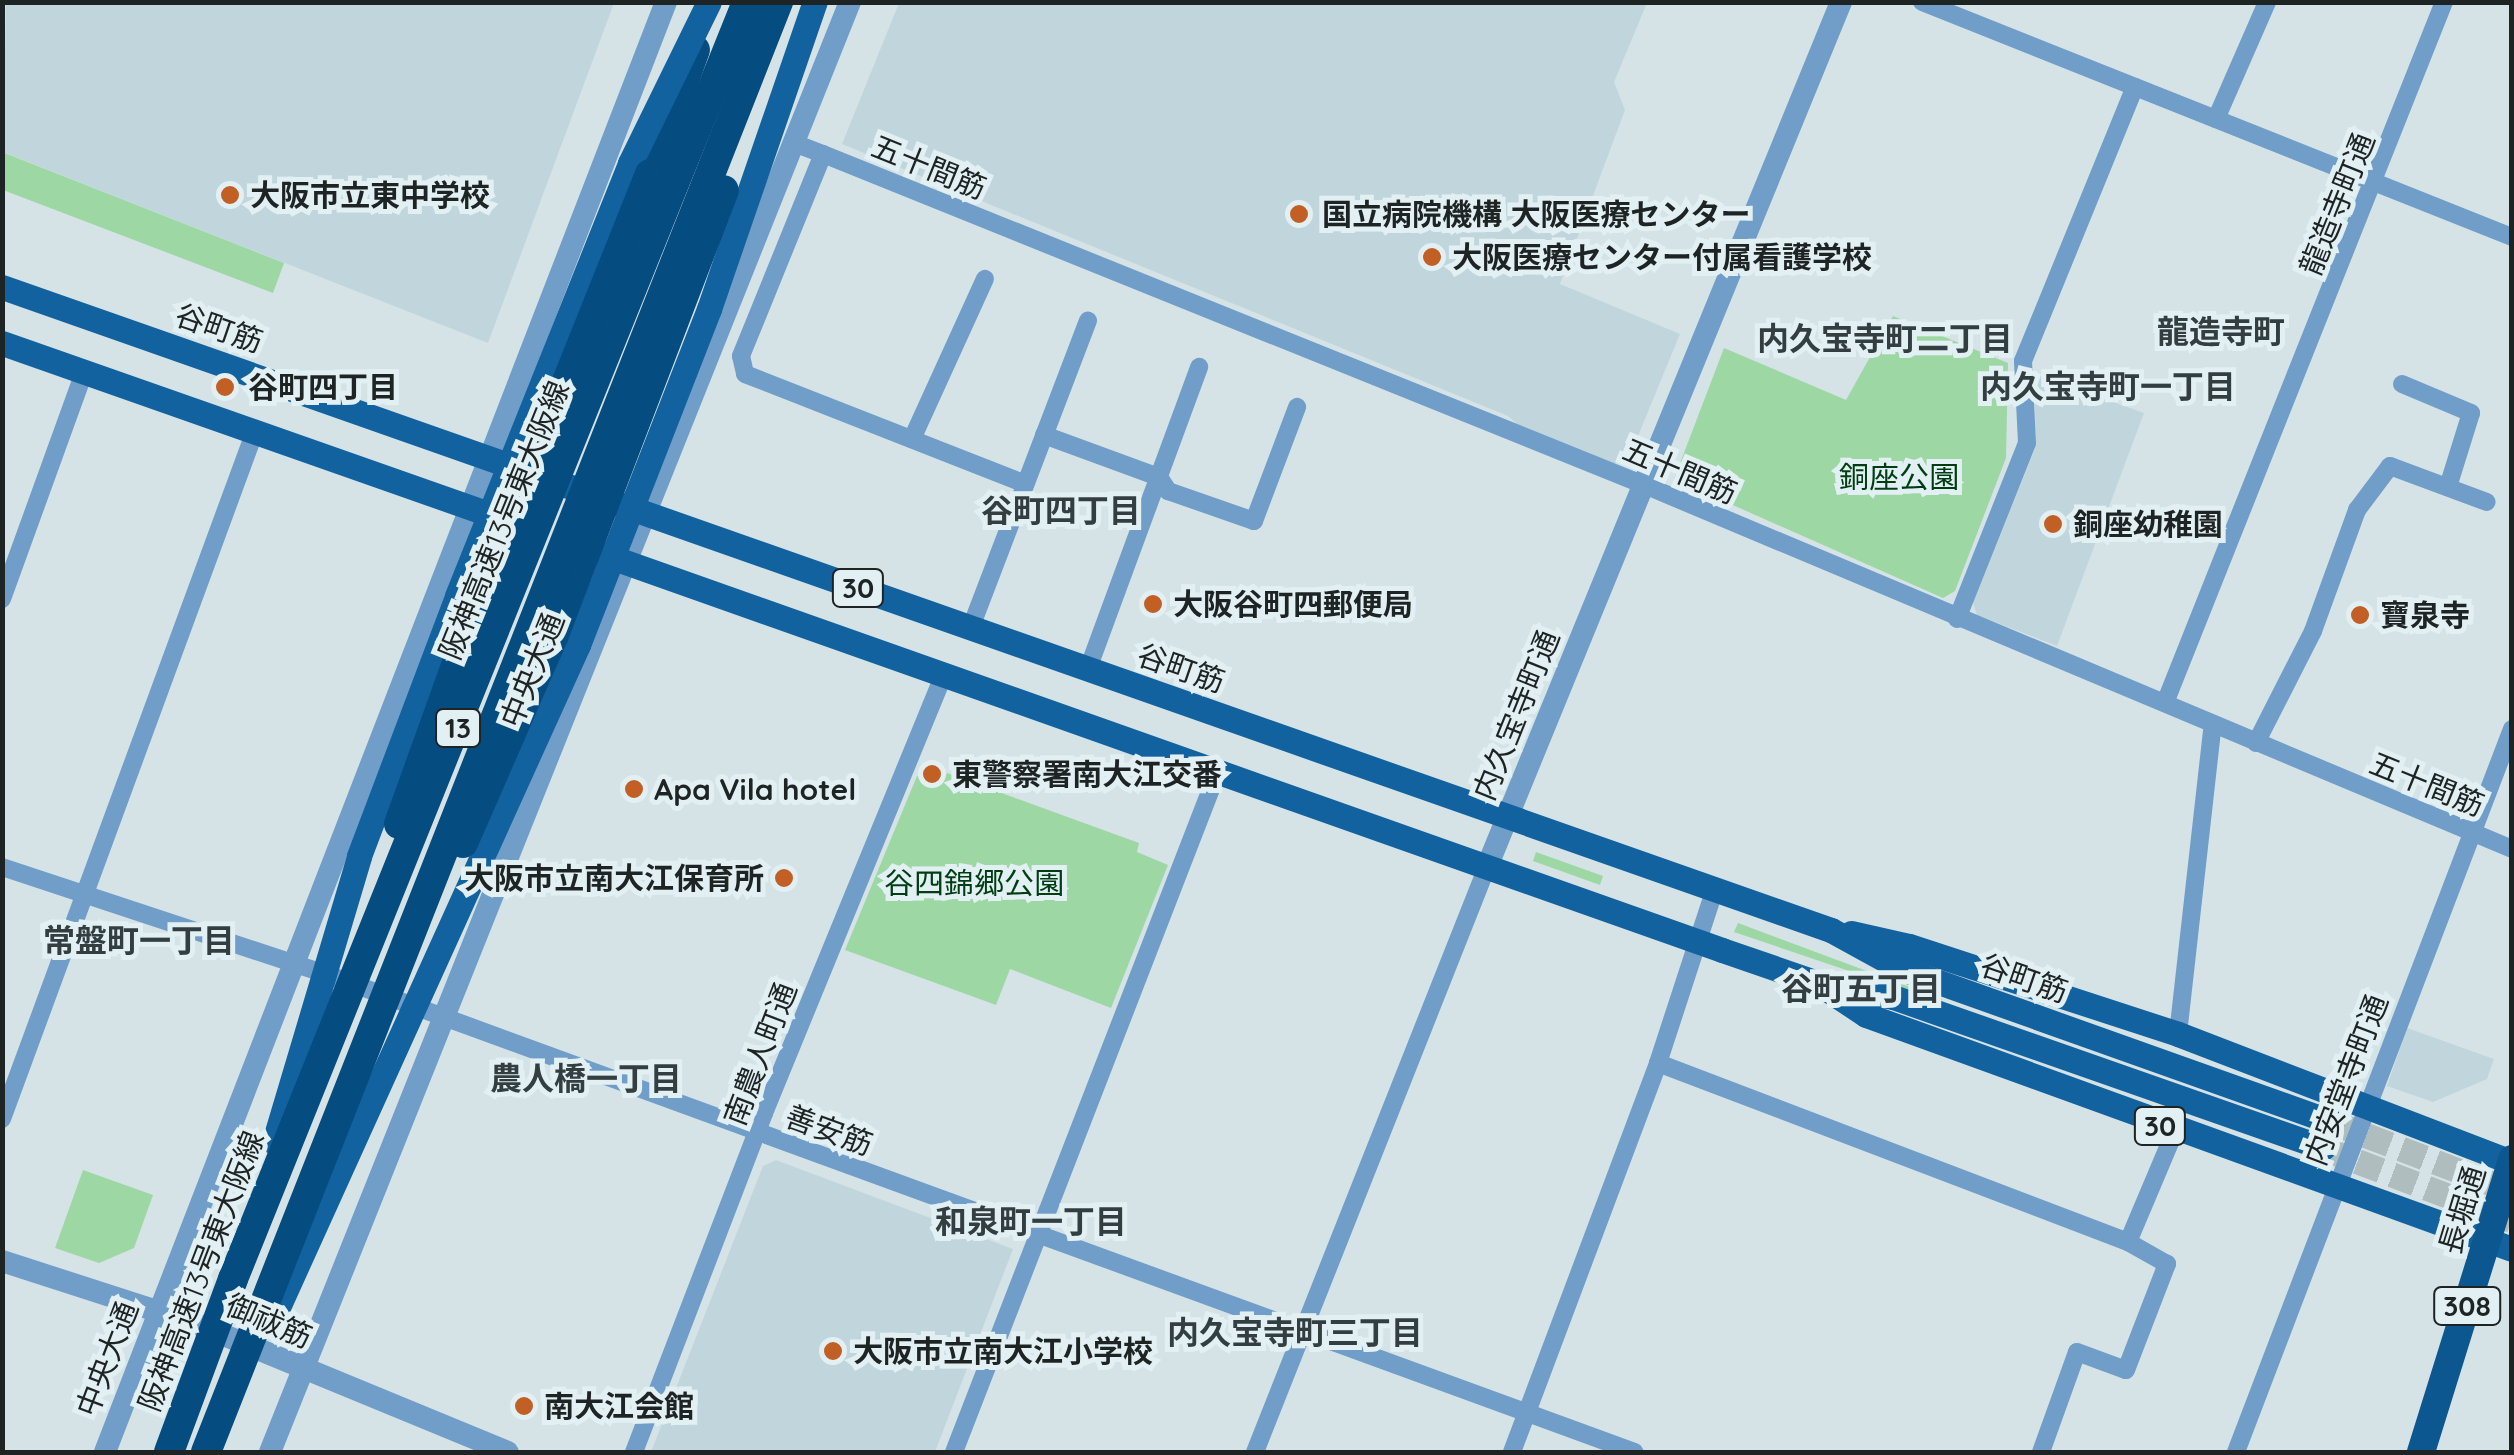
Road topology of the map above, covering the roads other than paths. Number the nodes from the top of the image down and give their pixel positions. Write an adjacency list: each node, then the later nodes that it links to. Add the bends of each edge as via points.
1 (666, 2): 29 (street, 中央大通)
2 (711, 2): 59 (highway, bridge, via 478,604); 84 (main road, bridge, via 630,163 457,596 359,856 280,1124)
3 (747, 2): 59 (highway, 阪神高速13号東大阪線 / 13, bridge)
4 (778, 2): 60 (highway, 阪神高速13号東大阪線 / 13, bridge)
5 (789, 2): 60 (highway, bridge, via 685,298 554,635)
6 (815, 2): 87 (main road, 中央大通, bridge, via 709,310 578,646)
7 (850, 2): 14 (street, 中央大通)
8 (1841, 2): 32 (street, 内久宝寺町通)
9 (1922, 2): 12 (street)
10 (2267, 2): 13 (street)
11 (2444, 2): 16 (street, 龍造寺町通)
12 (2134, 87): 13 (street); 39 (street, via 2023,361 2027,443)
13 (2216, 120): 16 (street)
14 (794, 143): 15 (street, 五十間筋); 36 (street, 中央大通)
15 (823, 154): 28 (street, via 740,367); 32 (street, 五十間筋)
16 (2376, 183): 17 (street); 43 (street, 龍造寺町通)
17 (2512, 237)
18 (985, 279): 28 (street)
19 (2, 287): 29 (main road, 谷町筋 / 30)
20 (1088, 321): 27 (street)
21 (2, 342): 23 (main road, 谷町筋 / 30)
22 (1199, 368): 30 (street)
23 (84, 372): 26 (main road, 谷町筋 / 30); 38 (street)
24 (2402, 384): 33 (street, via 2471,413)
25 (1297, 408): 30 (street, via 1254,521 1168,492)
26 (256, 431): 35 (main road, 谷町筋 / 30); 54 (street)
27 (1044, 434): 30 (street); 31 (street)
28 (912, 438): 31 (street)
29 (489, 458): 35 (street, 中央大通); 36 (main road, 谷町筋 / 30)
30 (1159, 477): 41 (street)
31 (1026, 484): 40 (street)
32 (1642, 484): 39 (street, 五十間筋); 48 (street, 内久宝寺町通)
33 (2448, 487): 34 (street); 46 (street, via 2390,466 2357,510 2313,631)
34 (2487, 502)
35 (471, 508): 37 (main road, 谷町筋 / 30); 57 (street, 中央大通)
36 (648, 516): 37 (street, 中央大通); 40 (main road, 谷町筋 / 30)
37 (627, 563): 42 (main road, 谷町筋 / 30); 61 (street, 中央大通)
38 (2, 598)
39 (1958, 618): 43 (street, 五十間筋)
40 (970, 627): 41 (main road, 谷町筋 / 30)
41 (1088, 670): 48 (main road, 谷町筋 / 30)
42 (943, 677): 47 (main road, 谷町筋 / 30); 68 (street, 南農人町通)
43 (2165, 704): 44 (street, 五十間筋)
44 (2213, 724): 46 (street, 五十間筋); 62 (street)
45 (2512, 729): 49 (street, 内安堂寺町通)
46 (2256, 743): 49 (street, 五十間筋)
47 (1218, 771): 52 (main road, 谷町筋 / 30); 72 (street)
48 (1507, 816): 52 (street, 内久宝寺町通); 53 (main road, 谷町筋 / 30)
49 (2470, 831): 50 (street, 五十間筋); 64 (street, 内安堂寺町通)
50 (2512, 848)
51 (2, 867): 54 (street, 善安筋)
52 (1487, 867): 56 (main road, 谷町筋 / 30); 78 (street, 内久宝寺町通)
53 (1715, 889): 55 (main road, 谷町筋 / 30); 56 (street)
54 (84, 894): 57 (street, 善安筋); 65 (street)
55 (1831, 930): 62 (main road, 30, via 1909,946); 66 (main road, 谷町筋 / 30, via 1902,970)
56 (1698, 942): 58 (main road, 谷町筋 / 30); 63 (street)
57 (294, 964): 61 (street, 善安筋); 77 (street, 中央大通)
58 (1818, 982): 67 (main road, 30, via 1866,1015); 69 (main road, 谷町筋 / 30, via 1894,997)
59 (345, 999): 76 (highway, 阪神高速13号東大阪線 / 13, bridge)
60 (380, 1014): 80 (highway, 阪神高速13号東大阪線 / 13, bridge)
61 (440, 1016): 68 (street, 善安筋); 79 (street, 中央大通)
62 (2178, 1034): 64 (main road, 30)
63 (1658, 1063): 73 (street); 81 (street)
64 (2365, 1106): 70 (main road, 30); 71 (street, 内安堂寺町通)
65 (2, 1119)
66 (2332, 1122)
67 (2175, 1131): 71 (main road, 30); 73 (street)
68 (758, 1133): 72 (street, 善安筋); 90 (street, 南農人町通)
69 (2323, 1148)
70 (2511, 1161): 74 (highway, 長堀通 / 308)
71 (2336, 1186): 74 (main road, 30); 96 (street, 内安堂寺町通)
72 (1037, 1238): 78 (street, 善安筋); 91 (street)
73 (2128, 1242): 95 (street, via 2167,1264 2126,1370 2077,1352)
74 (2500, 1244): 97 (highway, 長堀通 / 308)
75 (2, 1260): 77 (street, 御祓筋)
76 (233, 1279): 83 (highway, 13, bridge); 85 (highway, 阪神高速13号東大阪線 / 13, bridge)
77 (159, 1313): 79 (street, 御祓筋); 82 (street, 中央大通)
78 (1302, 1334): 81 (street, 善安筋); 92 (street, 内久宝寺町通)
79 (302, 1367): 88 (street, 中央大通); 89 (street, 御祓筋)
80 (230, 1397): 86 (highway, 阪神高速13号東大阪線 / 13, bridge); 87 (highway, bridge)
81 (1526, 1414): 93 (street); 94 (street, 善安筋)
82 (105, 1452)
83 (147, 1452)
84 (162, 1452)
85 (169, 1452)
86 (206, 1452)
87 (215, 1452)
88 (270, 1452)
89 (508, 1452)
90 (634, 1452)
91 (954, 1452)
92 (1255, 1452)
93 (1512, 1452)
94 (1634, 1452)
95 (2041, 1452)
96 (2236, 1452)
97 (2422, 1452)

